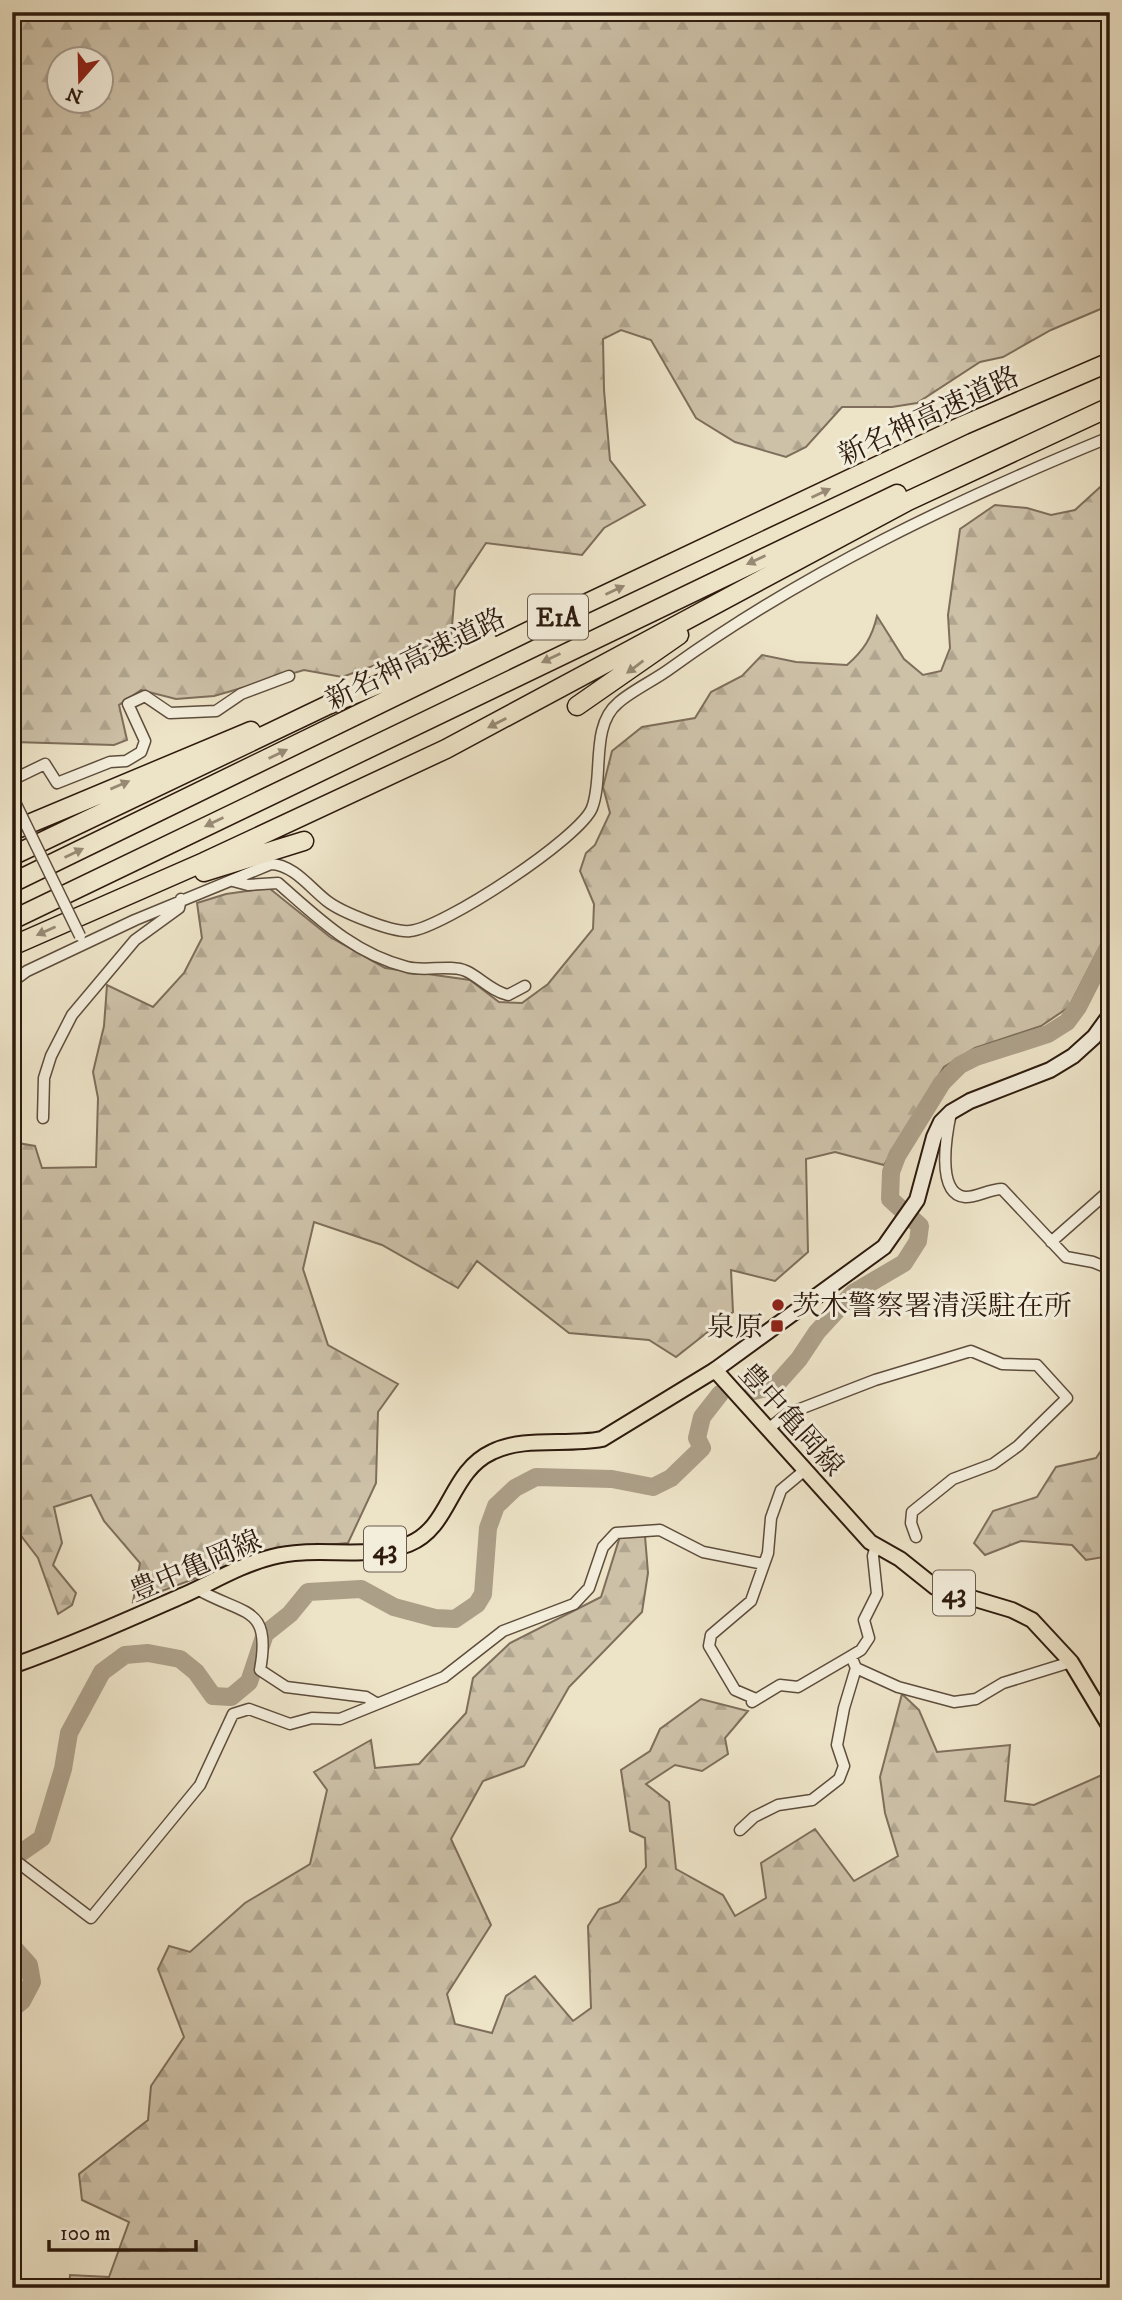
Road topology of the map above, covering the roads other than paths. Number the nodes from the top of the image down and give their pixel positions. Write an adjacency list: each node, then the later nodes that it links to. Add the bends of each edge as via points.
1 (1110, 362): 5 (highway, 新名神高速道路 / E1A, one-way to 1, via 964,425)
2 (1110, 405): 4 (highway, via 908,501); 18 (highway, 新名神高速道路 / E1A, one-way to 18, via 875,504)
3 (1110, 438): 14 (street, via 971,497 801,582 620,700 605,722 588,817 495,891 408,932 342,910 280,865 271,864)
4 (750, 585): 8 (highway, one-way to 8); 17 (highway, one-way to 17, via 446,749)
5 (566, 613): 7 (highway, via 525,621); 15 (highway, 新名神高速道路 / E1A, one-way to 5)
6 (289, 676): 9 (street, via 241,694 216,711 170,713 145,696 128,704 145,741 141,752 57,783 45,764)
7 (328, 705): 11 (highway, one-way to 7, via 240,735); 13 (highway)
8 (577, 706)
9 (12, 780)
10 (13, 797): 19 (street, bridge)
11 (12, 831)
12 (304, 841): 17 (highway)
13 (12, 856)
14 (233, 881): 16 (street); 22 (street, via 278,883 332,932 394,964 465,970 508,995)
15 (12, 883)
16 (181, 900): 19 (street); 25 (street, via 179,908 135,940 72,1015 44,1078)
17 (109, 903): 20 (highway, one-way to 20)
18 (12, 920)
19 (82, 940): 21 (street)
20 (12, 946)
21 (12, 982)
22 (525, 986)
23 (1110, 1015): 24 (main road, via 1094,1037 1062,1063)
24 (951, 1112): 27 (street, via 945,1166 956,1194 966,1198 1002,1189); 29 (main road, via 934,1137 912,1208 884,1247)
25 (43, 1118)
26 (1110, 1190): 27 (street)
27 (1051, 1242): 28 (street, via 1066,1257)
28 (1110, 1269)
29 (715, 1370): 30 (main road, 豊中亀岡線 / 43); 35 (main road, 豊中亀岡線 / 43, via 602,1438 513,1445 493,1451 462,1474 436,1524 408,1544 373,1551 273,1557)
30 (768, 1429): 31 (main road, 豊中亀岡線 / 43); 32 (street, via 788,1414 971,1351 1002,1364 1037,1364 1067,1398 993,1464 953,1479 925,1499 912,1512)
31 (805, 1469): 33 (main road, 豊中亀岡線 / 43); 34 (street, via 780,1490)
32 (916, 1537)
33 (876, 1545): 36 (street, via 877,1594 864,1620 869,1638); 38 (main road, 豊中亀岡線 / 43, via 935,1587 1032,1619)
34 (764, 1564): 36 (street, via 751,1601 711,1635 709,1646 735,1690 753,1701 780,1685 798,1687); 40 (street, via 703,1552 660,1530 616,1533 603,1547 589,1588 574,1604 503,1631 444,1677)
35 (197, 1588): 37 (main road, 豊中亀岡線 / 43, via 62,1648); 40 (street, via 258,1619 265,1642 260,1670 286,1687 366,1697)
36 (851, 1656): 39 (street)
37 (14, 1660)
38 (1071, 1662): 39 (street, via 1003,1683 976,1699 954,1702 898,1687); 41 (main road, 豊中亀岡線 / 43)
39 (856, 1668): 42 (street, via 837,1745 844,1766 839,1779 812,1800 778,1805)
40 (376, 1703): 43 (street, via 340,1719 312,1718 290,1724 248,1709 233,1714 200,1785 91,1918)
41 (1110, 1727)
42 (740, 1830)
43 (12, 1858)

